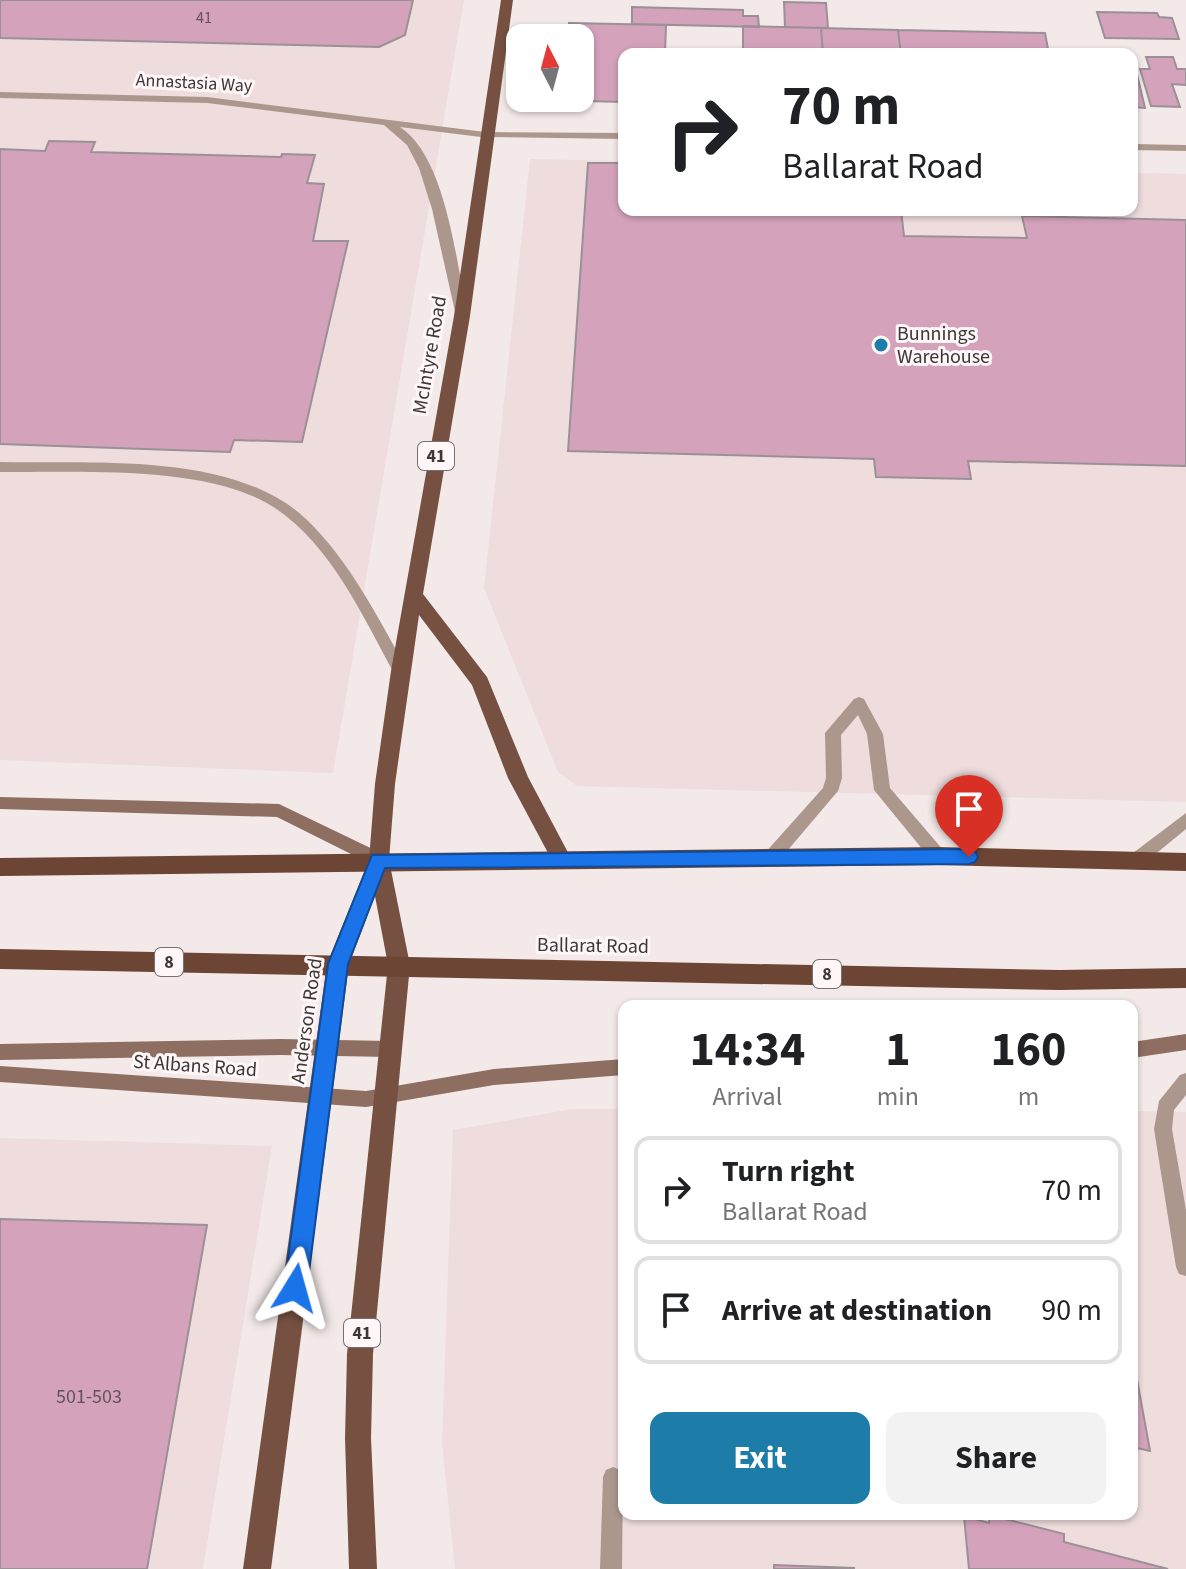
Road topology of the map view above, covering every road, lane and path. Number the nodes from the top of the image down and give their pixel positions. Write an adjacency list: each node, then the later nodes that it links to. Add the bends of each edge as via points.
1 (507, 0): 4 (main road, McIntyre Road / 41)
2 (0, 95): 3 (street, Annastasia Way, via 207,100)
3 (384, 123): 4 (street, Annastasia Way); 8 (street, via 411,141 418,154)
4 (489, 135): 5 (street, Annastasia Way); 8 (main road, McIntyre Road / 41)
5 (618, 136)
6 (1138, 147): 7 (street)
7 (1186, 148)
8 (462, 316): 10 (main road, McIntyre Road / 41)
9 (0, 467): 11 (street, via 190,476 254,491 278,503 300,520 351,585)
10 (415, 597): 11 (main road, McIntyre Road / 41); 17 (main road, via 480,682 518,778)
11 (400, 671): 16 (main road, McIntyre Road / 41)
12 (0, 803): 16 (main road, via 279,811)
13 (1186, 820): 18 (street)
14 (938, 856): 15 (highway); 15 (street, via 882,790 875,734 859,703 833,733 830,791); 18 (highway)
15 (770, 859): 17 (highway)
16 (379, 860): 17 (highway); 20 (highway); 22 (main road, Anderson Road / 41); 23 (main road, 41)
17 (562, 860)
18 (1135, 861): 19 (highway)
19 (1186, 862)
20 (0, 867)
21 (0, 959): 22 (highway, Ballarat Road / 8)
22 (338, 964): 23 (highway, Ballarat Road / 8); 26 (main road, Anderson Road / 41)
23 (399, 965): 24 (highway, Ballarat Road / 8, via 1060,980); 27 (main road, 41)
24 (1186, 978)
25 (1186, 1042): 28 (main road)
26 (329, 1047): 27 (main road, St Albans Road); 29 (main road, St Albans Road); 33 (main road, Anderson Road / 41)
27 (390, 1049): 34 (main road, 41)
28 (1138, 1049)
29 (0, 1052)
30 (618, 1067): 34 (main road, St Albans Road, via 494,1077)
31 (0, 1074): 33 (main road, St Albans Road)
32 (1186, 1081): 35 (street, via 1165,1107 1163,1129)
33 (322, 1098): 34 (main road, St Albans Road); 37 (main road, Anderson Road / 41)
34 (385, 1098): 38 (main road, 41, via 360,1354)
35 (1186, 1267)
36 (613, 1477): 39 (street)
37 (257, 1569)
38 (363, 1569)
39 (611, 1569)

